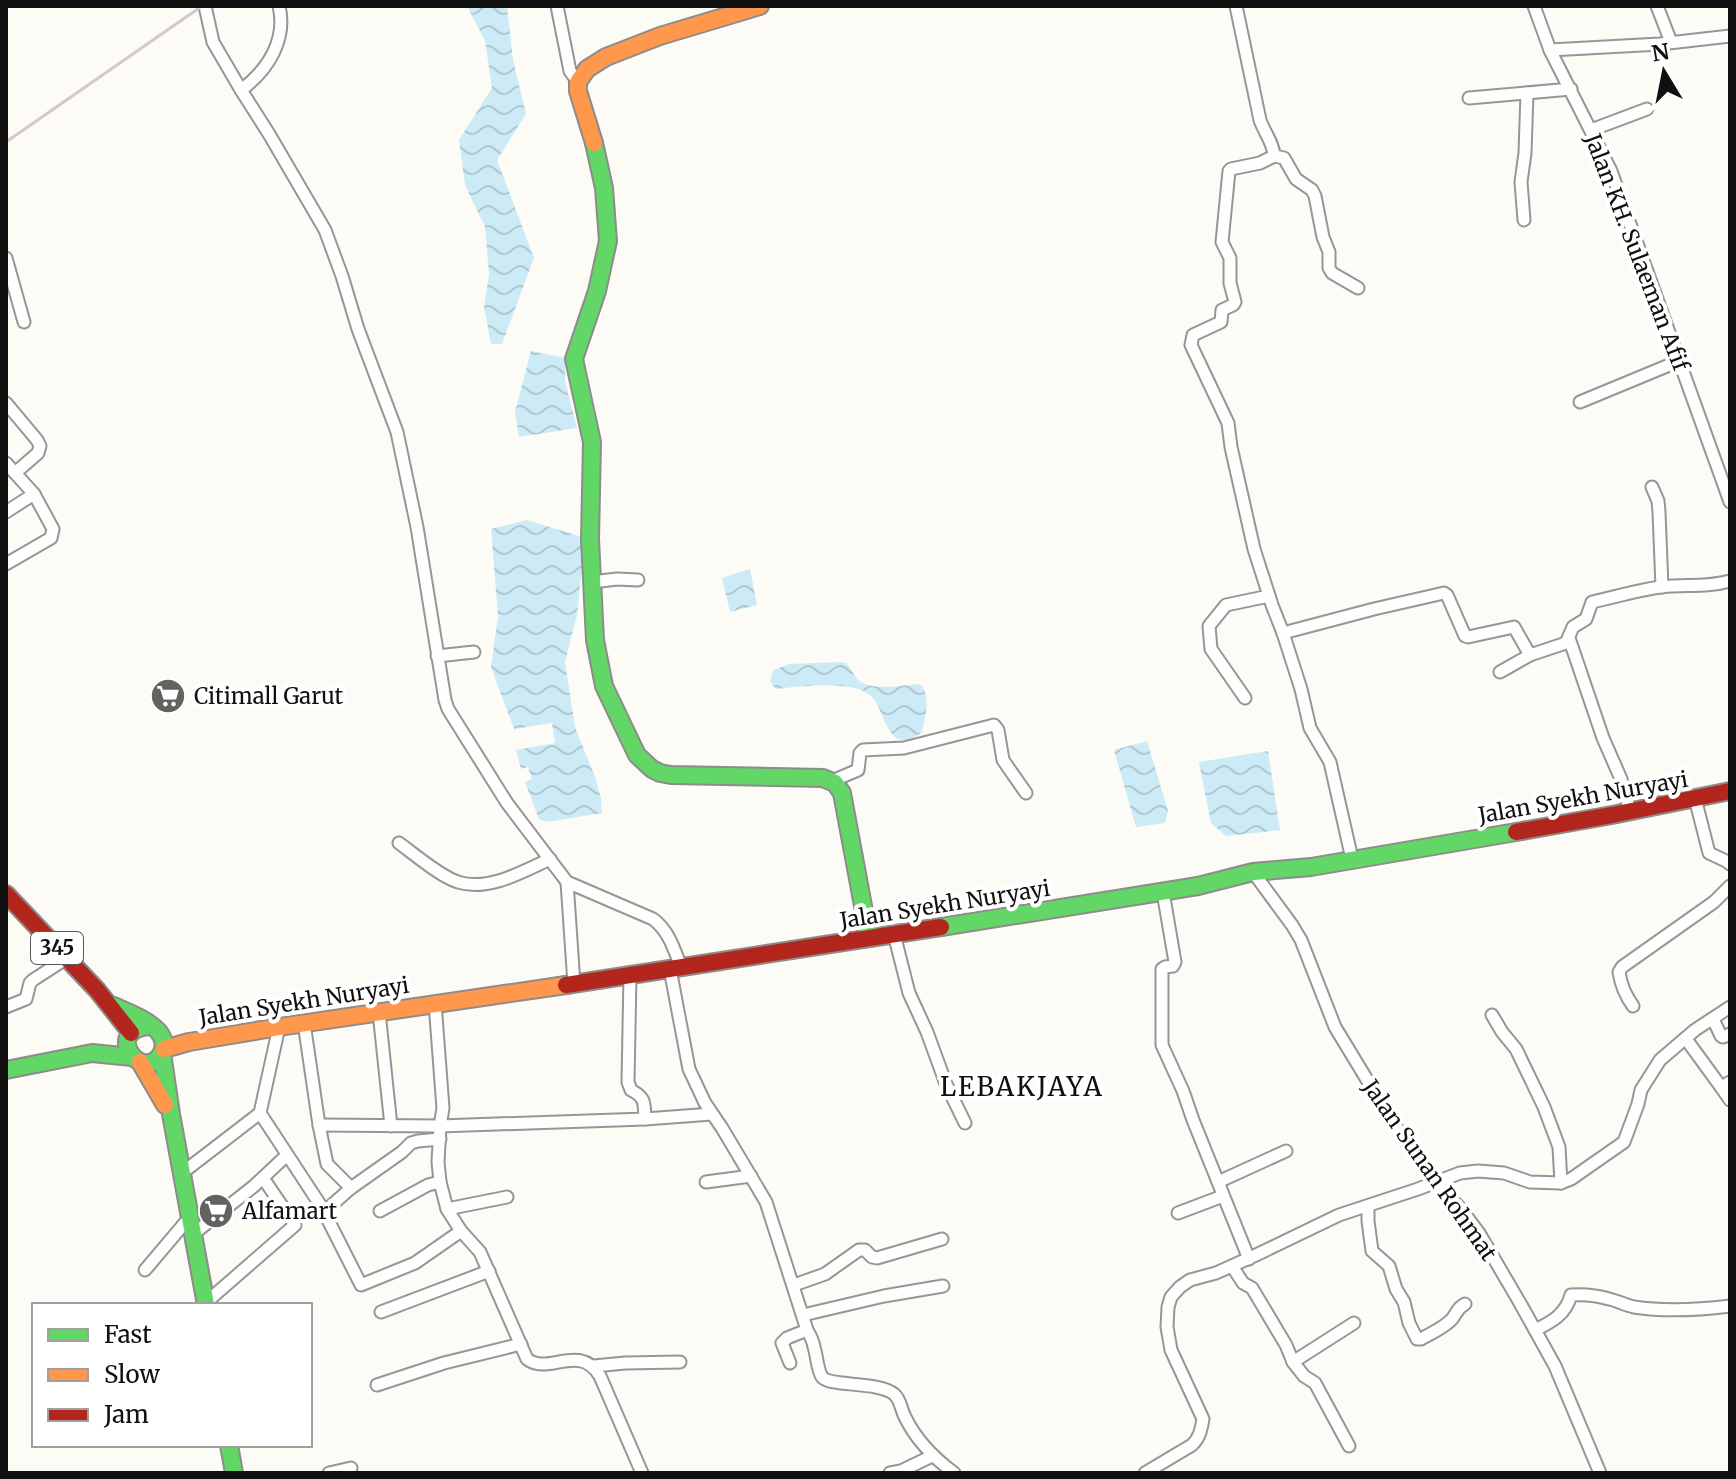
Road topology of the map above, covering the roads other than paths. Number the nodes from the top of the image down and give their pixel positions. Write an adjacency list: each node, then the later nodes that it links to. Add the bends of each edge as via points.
1 (205, 6): 13 (street, via 213,42)
2 (279, 6): 13 (street, via 282,19 274,54)
3 (557, 6): 11 (street, via 570,71)
4 (760, 6): 11 (main road, via 635,45 594,65)
5 (1236, 6): 18 (street, via 1260,120)
6 (1534, 6): 10 (street, Jalan KH. Sulaeman Afif)
7 (1657, 6): 9 (street)
8 (1730, 36): 9 (street)
9 (1671, 42): 10 (street)
10 (1550, 50): 12 (street, Jalan KH. Sulaeman Afif)
11 (578, 82): 36 (main road, via 596,147 609,232 574,359 592,442)
12 (1571, 89): 14 (street); 17 (street, Jalan KH. Sulaeman Afif)
13 (241, 90): 43 (street, via 325,230 397,432)
14 (1527, 93): 15 (street); 19 (street)
15 (1469, 98)
16 (1647, 109): 17 (street)
17 (1591, 130): 24 (street, Jalan KH. Sulaeman Afif, via 1611,171)
18 (1274, 156): 22 (street, via 1284,158 1315,196 1332,273); 38 (street, via 1229,171 1222,242 1230,258 1235,302 1222,310 1221,322 1191,339 1228,423)
19 (1524, 220)
20 (6, 258): 21 (street)
21 (8, 274): 23 (street)
22 (1358, 288)
23 (24, 322)
24 (1679, 361): 25 (street); 31 (street, Jalan KH. Sulaeman Afif)
25 (1580, 402)
26 (6, 403): 28 (street, via 40,446)
27 (6, 463): 28 (street)
28 (15, 473): 30 (street)
29 (1652, 487): 37 (street, via 1658,501)
30 (34, 494): 32 (street); 33 (street, via 53,534)
31 (1730, 502)
32 (6, 512)
33 (6, 564)
34 (638, 580): 36 (street)
35 (1730, 581): 37 (street)
36 (592, 582): 46 (main road, via 604,686 642,761 671,775)
37 (1662, 587): 40 (street, via 1592,602 1586,619 1574,626)
38 (1269, 596): 39 (street); 45 (street, via 1226,605 1209,626 1212,652)
39 (1283, 633): 42 (street, via 1444,593 1465,636 1514,627); 53 (street, via 1310,728 1330,762)
40 (1569, 638): 42 (street); 50 (street)
41 (474, 652): 43 (street)
42 (1530, 655): 44 (street)
43 (437, 656): 52 (street, via 448,709 507,803)
44 (1500, 672)
45 (1245, 698)
46 (832, 781): 48 (street, via 858,770 863,750 904,748 994,725 1003,760); 61 (main road, via 842,793)
47 (1730, 791): 49 (main road, Jalan Syekh Nuryayi)
48 (1026, 793)
49 (1695, 798): 50 (main road, Jalan Syekh Nuryayi); 54 (street, via 1709,853)
50 (1630, 811): 53 (main road, Jalan Syekh Nuryayi)
51 (399, 843): 52 (street, via 451,879 469,884 507,878)
52 (550, 859): 56 (street)
53 (1352, 859): 55 (main road, Jalan Syekh Nuryayi)
54 (1730, 864)
55 (1253, 872): 58 (main road, Jalan Syekh Nuryayi); 101 (street, Jalan Sunan Rohmat, via 1296,932 1335,1027)
56 (567, 882): 63 (street, via 661,925 671,941); 65 (street)
57 (1730, 886): 68 (street, via 1622,967 1623,992)
58 (1163, 892): 60 (main road, Jalan Syekh Nuryayi); 100 (street, via 1175,965 1162,969 1162,1045)
59 (6, 894): 62 (main road, 345)
60 (894, 934): 61 (main road, Jalan Syekh Nuryayi); 89 (street, via 909,993)
61 (869, 938): 63 (main road, Jalan Syekh Nuryayi)
62 (67, 958): 66 (main road, 345); 69 (street, via 33,980 23,1002)
63 (675, 968): 64 (main road, Jalan Syekh Nuryayi); 87 (street, via 688,1064)
64 (630, 975): 65 (main road, Jalan Syekh Nuryayi); 88 (street, via 628,1082 644,1100)
65 (574, 984): 67 (main road, Jalan Syekh Nuryayi)
66 (108, 1002): 76 (main road, 345); 79 (main road, 345)
67 (435, 1003): 71 (main road, Jalan Syekh Nuryayi); 92 (street)
68 (1633, 1006)
69 (6, 1007)
70 (1730, 1007): 73 (street)
71 (379, 1012): 74 (main road, Jalan Syekh Nuryayi); 91 (street)
72 (1492, 1015): 102 (street, via 1516,1049 1544,1107 1559,1147)
73 (1713, 1019): 77 (street, via 1721,1036); 78 (street)
74 (304, 1023): 75 (main road, Jalan Syekh Nuryayi); 90 (street)
75 (279, 1027): 79 (main road, Jalan Syekh Nuryayi, via 189,1042); 85 (street)
76 (131, 1033): 79 (main road, via 140,1026); 80 (main road); 81 (main road, via 129,1053)
77 (1730, 1034)
78 (1686, 1039): 83 (street); 102 (street, via 1653,1070 1624,1142)
79 (159, 1040): 81 (main road, via 155,1060); 86 (main road)
80 (92, 1053): 81 (main road); 82 (main road)
81 (136, 1060): 86 (main road)
82 (6, 1070)
83 (1725, 1084): 84 (street)
84 (1730, 1100)
85 (260, 1113): 94 (street); 95 (street)
86 (171, 1114): 95 (main road)
87 (712, 1114): 88 (street); 96 (street)
88 (645, 1119): 92 (street)
89 (965, 1123)
90 (319, 1125): 91 (street); 103 (street, via 327,1164)
91 (391, 1126): 92 (street)
92 (440, 1133): 98 (street); 103 (street, via 411,1143)
93 (1286, 1151): 100 (street)
94 (287, 1155): 97 (street); 109 (street)
95 (182, 1173): 111 (main road)
96 (751, 1176): 99 (street); 118 (street, via 769,1209)
97 (263, 1178): 111 (street); 121 (street, via 295,1225)
98 (440, 1182): 107 (street); 108 (street)
99 (706, 1182)
100 (1218, 1182): 104 (street)
101 (1435, 1182): 102 (street, via 1478,1171); 106 (street); 128 (street, Jalan Sunan Rohmat, via 1479,1233)
102 (1561, 1183)
103 (351, 1188): 109 (street)
104 (1223, 1196): 110 (street); 114 (street)
105 (507, 1197): 107 (street)
106 (1368, 1206): 114 (street); 122 (street, via 1372,1251 1389,1266 1417,1339 1445,1325)
107 (447, 1209): 112 (street)
108 (380, 1211)
109 (324, 1212): 112 (street, via 361,1285 415,1263)
110 (1178, 1213)
111 (191, 1226): 116 (street); 120 (main road)
112 (461, 1231): 117 (street, via 478,1248)
113 (942, 1239): 118 (street, via 877,1258 859,1250 825,1274)
114 (1249, 1259): 115 (street)
115 (1232, 1266): 131 (street, via 1252,1288); 144 (street, via 1190,1280 1171,1297 1171,1350 1203,1419 1202,1429 1192,1445)
116 (145, 1270)
117 (489, 1271): 124 (street); 129 (street)
118 (794, 1285): 125 (street)
119 (943, 1286): 125 (street)
120 (205, 1303)
121 (206, 1303)
122 (1465, 1304)
123 (1730, 1306): 128 (street, via 1671,1310 1571,1295 1555,1320)
124 (381, 1312)
125 (803, 1315): 127 (street)
126 (1354, 1323): 131 (street)
127 (807, 1330): 132 (street, via 782,1343); 137 (street, via 823,1378 893,1393)
128 (1535, 1330): 145 (street, Jalan Sunan Rohmat)
129 (521, 1344): 133 (street, via 532,1363 585,1361); 134 (street)
130 (680, 1362): 133 (street)
131 (1293, 1362): 135 (street, via 1315,1383)
132 (790, 1363)
133 (594, 1366): 141 (street)
134 (377, 1385)
135 (1349, 1446)
136 (229, 1447): 139 (main road)
137 (932, 1456): 142 (street); 143 (street)
138 (351, 1468): 140 (street)
139 (234, 1473)
140 (329, 1473)
141 (642, 1473)
142 (890, 1473)
143 (954, 1473)
144 (1145, 1473)
145 (1600, 1473)

